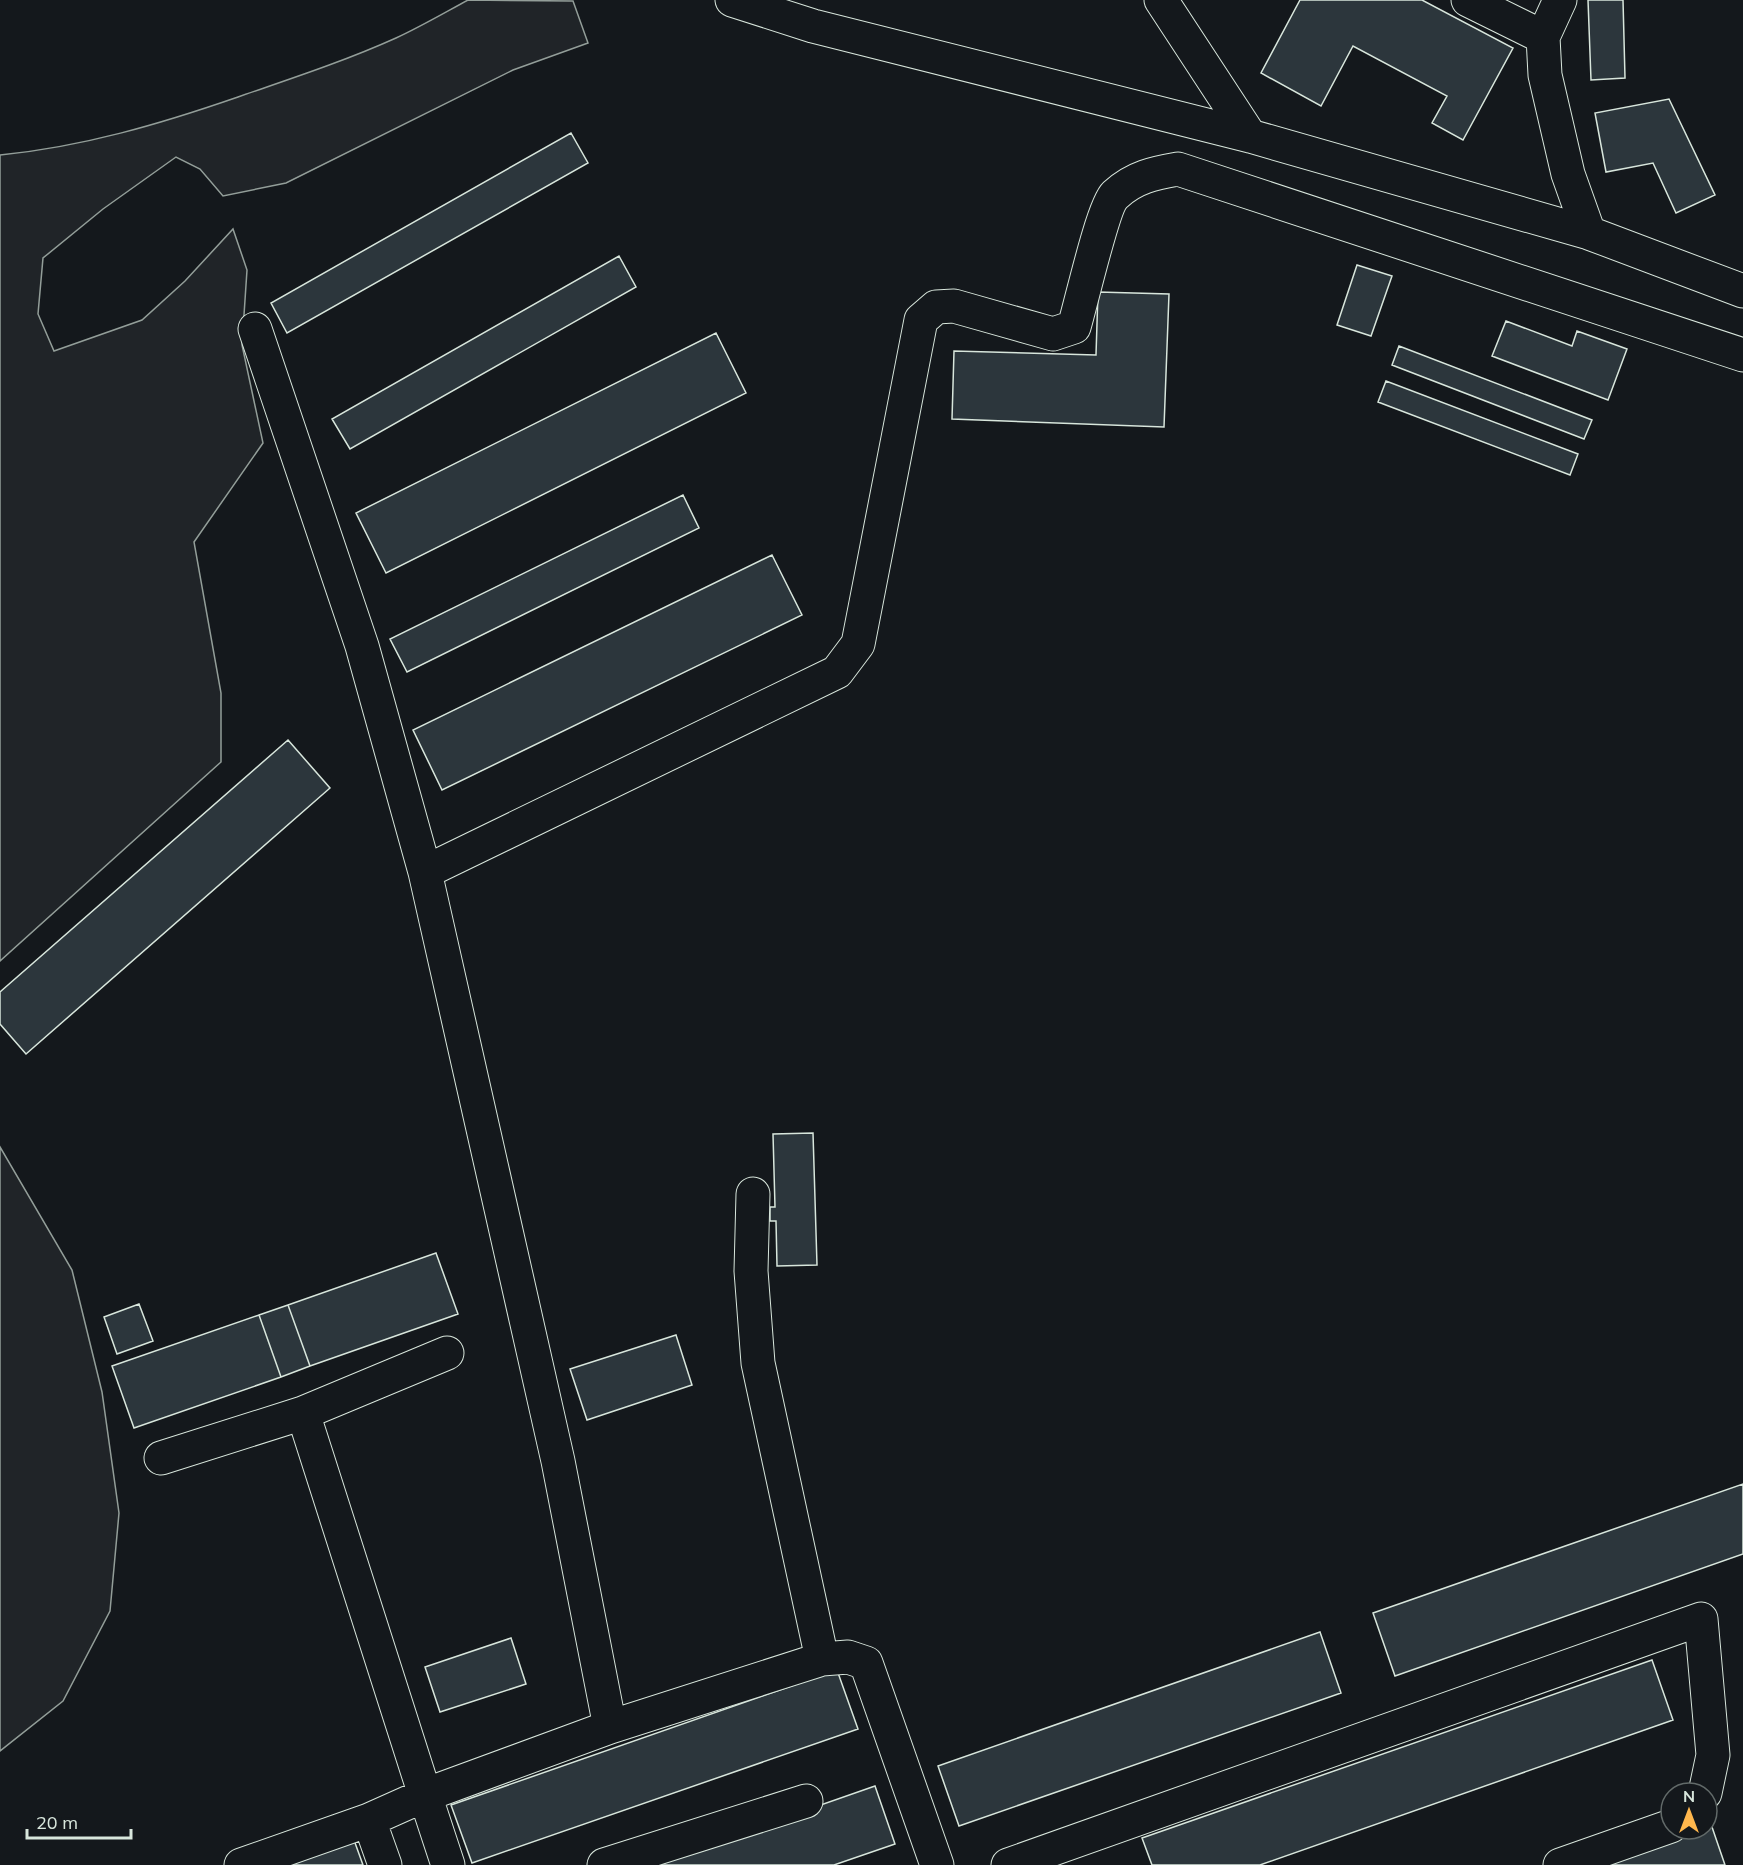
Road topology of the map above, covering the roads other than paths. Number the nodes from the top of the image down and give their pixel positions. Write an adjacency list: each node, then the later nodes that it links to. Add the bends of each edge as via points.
1 (732, 0): 6 (street, via 813,26)
2 (1161, 0): 6 (street)
3 (1468, 0): 5 (street)
4 (1560, 0): 5 (street)
5 (1543, 37): 7 (street, via 1545,75 1568,174)
6 (1250, 136): 7 (street)
7 (1589, 233): 8 (street)
8 (1743, 291)
9 (255, 329): 11 (street, via 362,646)
10 (1743, 355): 11 (street, via 1179,169 1143,176 1114,196 1074,327 1053,333 954,306 936,307 921,320 858,644 837,672)
11 (425, 872): 17 (street, via 558,1461)
12 (753, 1194): 16 (street, via 751,1271 758,1363)
13 (447, 1353): 14 (street)
14 (303, 1413): 15 (street); 19 (street)
15 (160, 1458)
16 (822, 1659): 17 (street); 27 (street, via 849,1657 866,1663)
17 (610, 1727): 19 (street)
18 (1708, 1781): 28 (street, via 1713,1755 1701,1619)
19 (425, 1795): 21 (street); 25 (street)
20 (806, 1801): 26 (street)
21 (369, 1820): 23 (street); 24 (street)
22 (1659, 1830): 29 (street)
23 (241, 1865)
24 (385, 1865)
25 (448, 1865)
26 (604, 1865)
27 (937, 1865)
28 (1008, 1865)
29 (1560, 1865)

